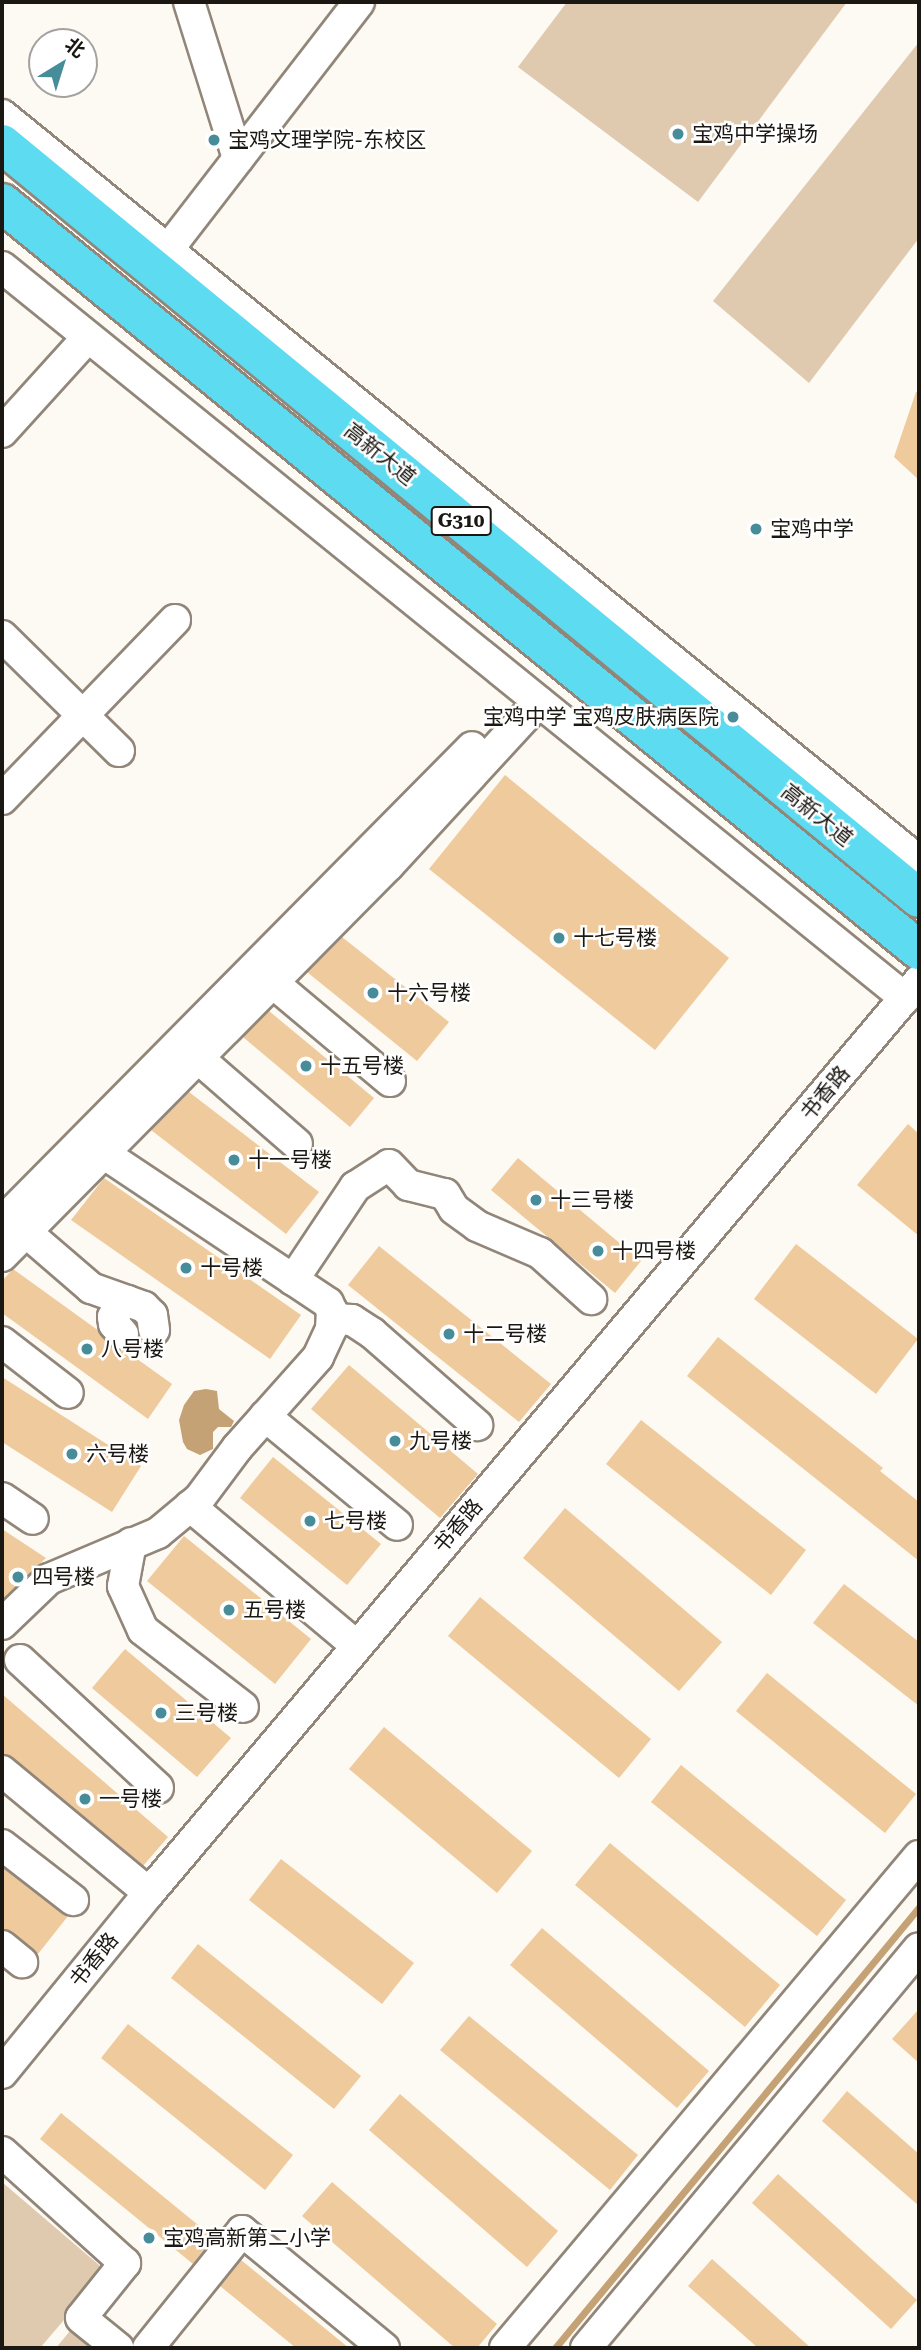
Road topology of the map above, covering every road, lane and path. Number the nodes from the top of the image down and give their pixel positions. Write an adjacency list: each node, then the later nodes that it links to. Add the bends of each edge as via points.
1 (188, 2): 5 (street)
2 (359, 2): 5 (street)
3 (2, 115): 7 (street)
4 (2, 144): 7 (highway, 高新大道 / G310)
5 (238, 158): 7 (street)
6 (2, 202): 19 (highway, 高新大道 / G310)
7 (160, 258): 17 (street); 18 (highway, 高新大道 / G310)
8 (2, 267): 9 (street)
9 (88, 337): 10 (street); 13 (street)
10 (2, 432)
11 (175, 620): 14 (street)
12 (2, 636): 14 (street)
13 (533, 697): 20 (street, via 356,897); 21 (street); 26 (street)
14 (84, 713): 15 (street); 16 (street)
15 (119, 751)
16 (2, 799)
17 (919, 862)
18 (919, 898)
19 (919, 950)
20 (272, 982): 22 (street); 23 (street)
21 (912, 990): 44 (street, 书香路)
22 (198, 1058): 24 (street); 25 (street)
23 (390, 1081)
24 (297, 1144)
25 (103, 1153): 26 (street); 28 (street)
26 (14, 1227): 27 (street); 30 (street, via 91,1288)
27 (2, 1256)
28 (293, 1280): 29 (street, via 355,1187 389,1165 408,1185 444,1194 454,1209 477,1226 540,1253); 31 (street, via 328,1303)
29 (591, 1298)
30 (127, 1301): 32 (street, via 152,1315); 33 (street, via 113,1317)
31 (332, 1319): 36 (street, via 318,1357); 37 (street, via 352,1320 372,1333)
32 (154, 1330)
33 (123, 1334)
34 (2, 1342): 35 (street)
35 (68, 1393)
36 (265, 1416): 39 (street); 41 (street)
37 (477, 1425)
38 (2, 1498): 40 (street)
39 (190, 1506): 42 (street, via 158,1533); 44 (street)
40 (33, 1519)
41 (397, 1525)
42 (131, 1543): 43 (street, via 49,1579); 46 (street, via 123,1586 143,1630)
43 (2, 1625): 45 (street, via 23,1636 25,1649)
44 (357, 1646): 51 (street, 书香路)
45 (11, 1664): 48 (street)
46 (243, 1707)
47 (2, 1771): 51 (street)
48 (158, 1788)
49 (2, 1844): 52 (street)
50 (919, 1856): 59 (street)
51 (149, 1893): 54 (street, 书香路)
52 (72, 1900)
53 (919, 1948): 60 (street)
54 (2, 2073)
55 (2, 2152): 56 (street, via 125,2263 80,2318)
56 (118, 2348)
57 (148, 2348): 58 (street, via 242,2231)
58 (384, 2348)
59 (505, 2348)
60 (586, 2348)

